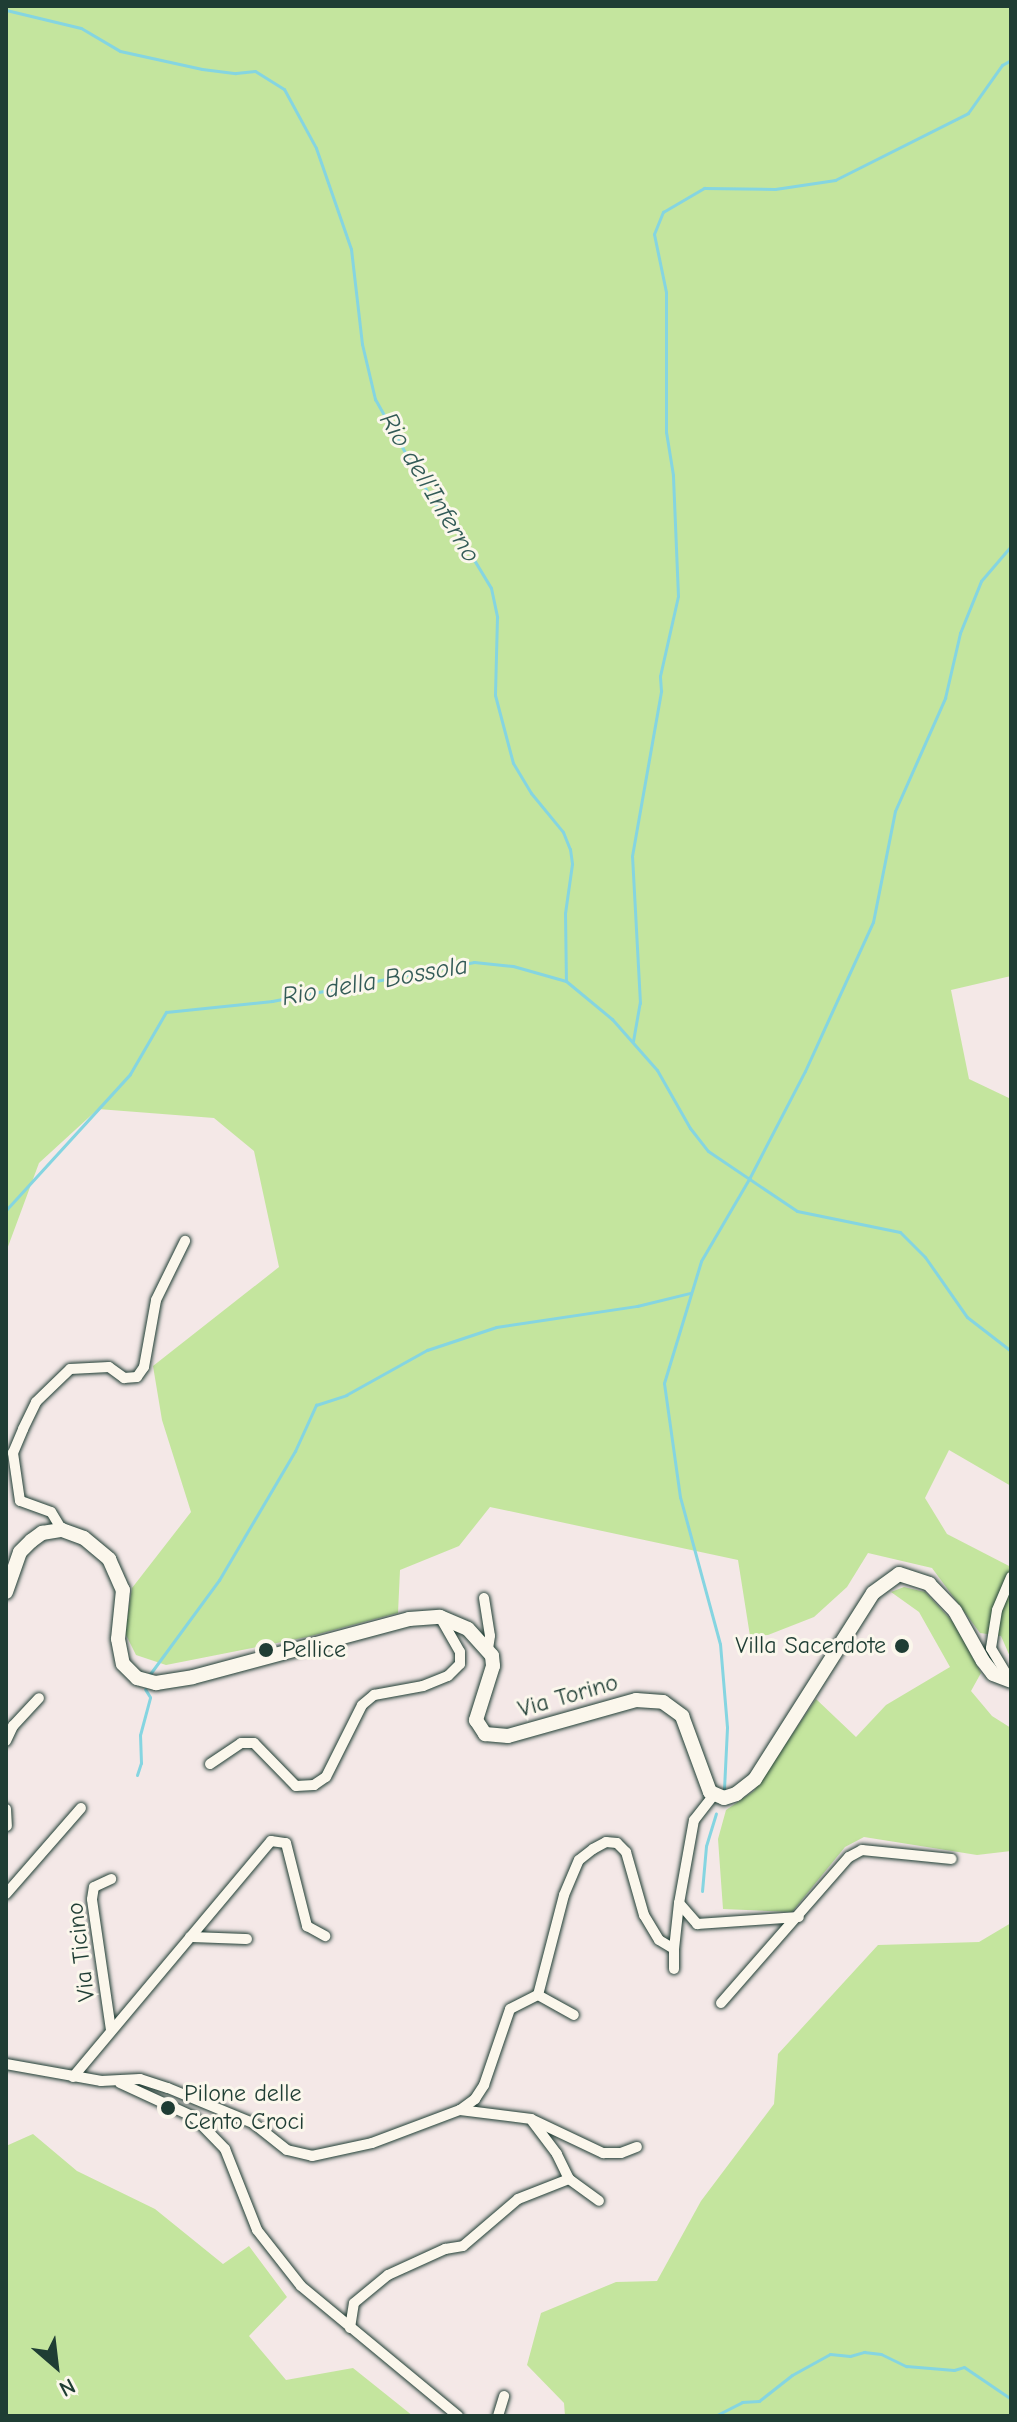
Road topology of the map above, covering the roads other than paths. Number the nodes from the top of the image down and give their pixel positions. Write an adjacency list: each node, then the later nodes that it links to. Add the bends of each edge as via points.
1 (185, 1241): 2 (street, via 156,1300 144,1367 137,1377 124,1378 109,1367 70,1369 36,1402 23,1429 13,1453 20,1501 51,1512)
2 (62, 1530): 4 (main road, via 42,1533 20,1552); 6 (main road, via 84,1538 109,1559 123,1590 118,1652 137,1678 156,1683 409,1619)
3 (1011, 1577): 8 (street, via 997,1610 991,1648)
4 (6, 1592)
5 (484, 1598): 7 (street, Via Torino)
6 (440, 1617): 7 (main road, via 468,1629); 11 (street, via 460,1652 460,1664 448,1676 423,1686 374,1695 362,1705 326,1777 314,1785 296,1786 254,1743 241,1743)
7 (488, 1648): 12 (main road, Via Torino, via 493,1666 476,1720 485,1734 508,1736 636,1700 663,1702 682,1716)
8 (1011, 1680): 12 (main road, via 993,1674 955,1611 929,1584 899,1574 873,1593 755,1779 736,1794)
9 (39, 1698): 10 (street)
10 (6, 1741)
11 (210, 1764)
12 (713, 1796): 19 (street, via 694,1820)
13 (81, 1808): 18 (street)
14 (6, 1809): 15 (street)
15 (7, 1826)
16 (952, 1859): 20 (street, via 862,1850 849,1857)
17 (111, 1879): 29 (street, Via Ticino, via 94,1887 92,1899)
18 (6, 1894)
19 (679, 1903): 20 (street, via 697,1924); 24 (street)
20 (799, 1917): 27 (street)
21 (325, 1936): 22 (street, Via Ticino, via 307,1926 286,1843 271,1841)
22 (190, 1937): 23 (street); 29 (street, Via Ticino)
23 (247, 1939)
24 (674, 1949): 25 (street); 26 (street, via 659,1940 644,1915 626,1852 617,1843 606,1842 579,1860 564,1895)
25 (674, 1969)
26 (538, 1995): 28 (street); 33 (street, via 510,2009 484,2085)
27 (721, 2003)
28 (574, 2015)
29 (111, 2030): 31 (street, Via Ticino)
30 (6, 2064): 31 (street)
31 (73, 2077): 32 (street)
32 (118, 2082): 33 (street, via 140,2079 168,2088 253,2123 287,2150 312,2156 372,2143); 38 (street, via 194,2117 225,2149 257,2230 301,2286)
33 (460, 2110): 34 (street)
34 (531, 2119): 35 (street, via 603,2153); 36 (street)
35 (637, 2147)
36 (569, 2179): 37 (street); 38 (street, via 518,2199 463,2246 388,2275 354,2303)
37 (599, 2201)
38 (350, 2328): 40 (street)
39 (504, 2396): 41 (street)
40 (458, 2416)
41 (498, 2416)

